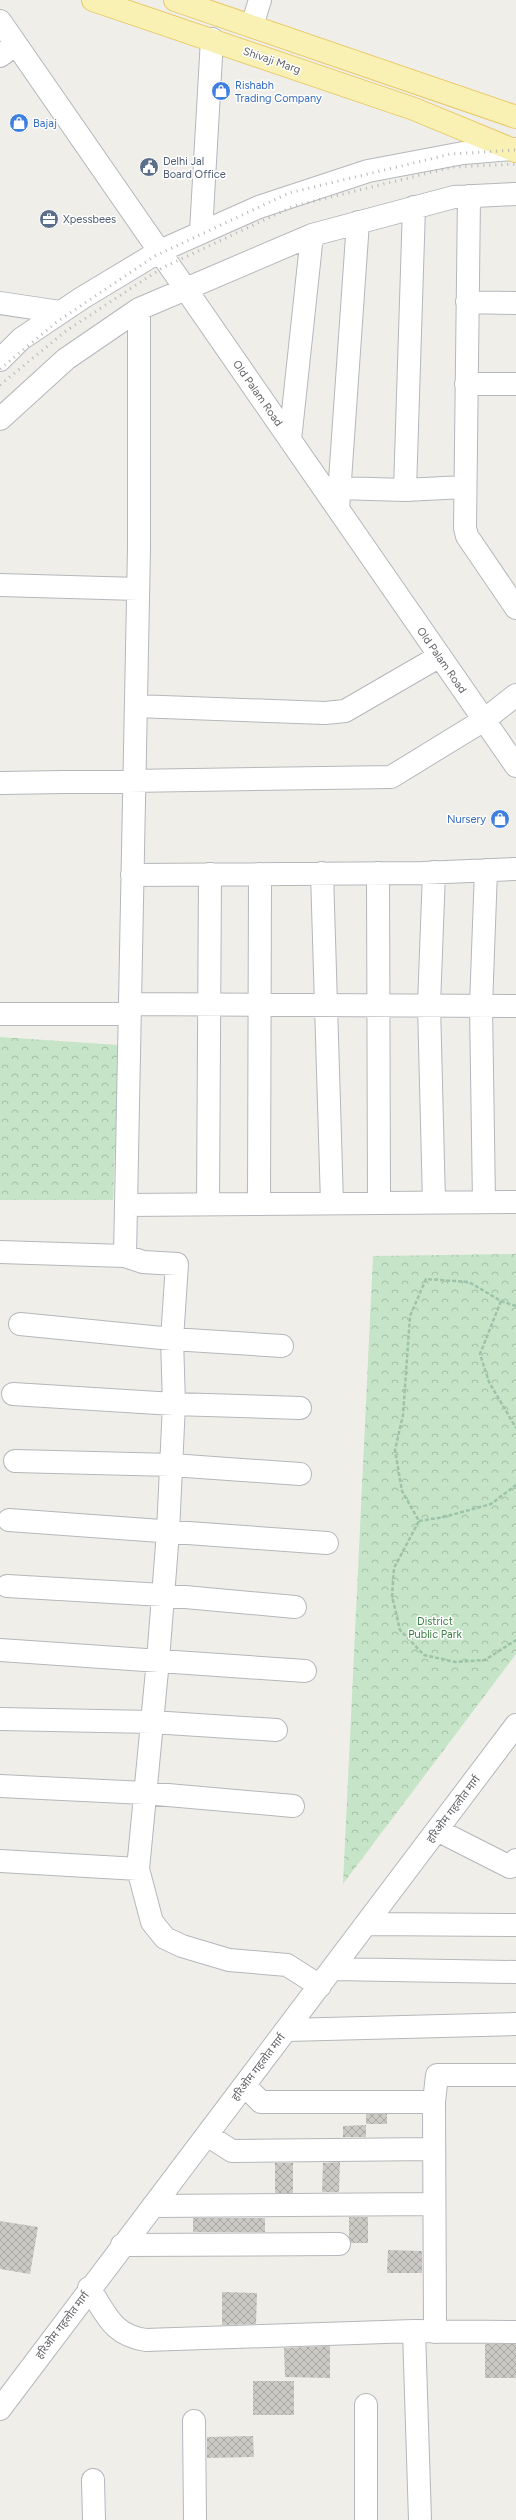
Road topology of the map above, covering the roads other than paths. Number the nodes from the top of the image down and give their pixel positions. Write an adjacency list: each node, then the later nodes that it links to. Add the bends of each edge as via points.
1 (93, 0): 6 (main road, Shivaji Marg)
2 (175, 0): 5 (main road)
3 (260, 0): 5 (street)
4 (0, 21): 7 (street, Old Palam Road)
5 (252, 26): 8 (main road)
6 (212, 39): 9 (main road, Shivaji Marg, via 414,109); 14 (street)
7 (7, 51): 16 (street, Old Palam Road)
8 (516, 117)
9 (515, 150): 14 (street, via 463,153 368,171 259,207)
10 (516, 194): 11 (street)
11 (470, 196): 12 (street, via 454,197); 18 (street)
12 (414, 207): 13 (street); 29 (street)
13 (358, 222): 15 (street); 30 (street)
14 (202, 232): 16 (street)
15 (312, 235): 17 (street); 27 (street)
16 (160, 251): 17 (street, Old Palam Road); 22 (street)
17 (186, 290): 21 (street); 27 (street, Old Palam Road)
18 (467, 302): 20 (street); 24 (street)
19 (0, 303): 22 (street)
20 (516, 303)
21 (139, 309): 26 (street, via 66,359); 32 (street)
22 (60, 312): 23 (street, via 21,339)
23 (0, 360)
24 (466, 384): 25 (street); 28 (street)
25 (516, 384)
26 (0, 419)
27 (290, 440): 30 (street, Old Palam Road)
28 (464, 487): 29 (street); 33 (street, via 467,536)
29 (405, 490): 30 (street)
30 (339, 498): 34 (street, Old Palam Road)
31 (0, 585): 32 (street)
32 (138, 589): 36 (street)
33 (516, 608)
34 (440, 656): 36 (street, via 345,711 325,713); 37 (street, Old Palam Road)
35 (516, 695): 37 (street)
36 (136, 706): 39 (street)
37 (484, 720): 38 (street, Old Palam Road); 39 (street, via 402,773 391,777)
38 (516, 766)
39 (134, 782): 40 (street); 48 (street)
40 (0, 783)
41 (516, 869): 42 (street)
42 (486, 870): 43 (street); 54 (street)
43 (434, 872): 45 (street); 53 (street)
44 (322, 873): 45 (street); 47 (street); 51 (street)
45 (378, 873): 52 (street)
46 (210, 874): 47 (street); 48 (street); 49 (street)
47 (260, 874): 50 (street)
48 (132, 875): 56 (street)
49 (210, 1004): 50 (street); 56 (street); 63 (street)
50 (261, 1004): 51 (street); 64 (street)
51 (324, 1005): 52 (street); 61 (street)
52 (378, 1005): 53 (street); 62 (street)
53 (429, 1005): 54 (street); 58 (street)
54 (481, 1006): 55 (street); 59 (street)
55 (516, 1006)
56 (130, 1009): 57 (street); 65 (street)
57 (0, 1014)
58 (434, 1202): 59 (street); 62 (street)
59 (484, 1202): 60 (street)
60 (516, 1202)
61 (332, 1203): 62 (street); 64 (street)
62 (379, 1203)
63 (208, 1204): 64 (street); 65 (street)
64 (259, 1204)
65 (126, 1205): 67 (street)
66 (0, 1252): 67 (street)
67 (125, 1256): 69 (street, via 143,1262 177,1264)
68 (20, 1324): 69 (street)
69 (172, 1339): 70 (street); 72 (street)
70 (282, 1346)
71 (13, 1394): 72 (street)
72 (174, 1404): 73 (street); 75 (street)
73 (300, 1408)
74 (15, 1461): 75 (street)
75 (172, 1465): 76 (street); 78 (street)
76 (300, 1474)
77 (9, 1520): 78 (street)
78 (168, 1532): 79 (street); 81 (street)
79 (326, 1543)
80 (7, 1586): 81 (street)
81 (163, 1595): 82 (street); 84 (street)
82 (295, 1607)
83 (0, 1650): 84 (street)
84 (158, 1660): 85 (street); 87 (street)
85 (305, 1671)
86 (0, 1719): 87 (street)
87 (152, 1722): 89 (street); 91 (street)
88 (516, 1725): 93 (street, हरिओम गहलोत मार्ग)
89 (276, 1730)
90 (0, 1786): 91 (street)
91 (145, 1793): 92 (street); 96 (street)
92 (293, 1806)
93 (437, 1830): 94 (street, via 510,1867); 97 (street, हरिओम गहलोत मार्ग)
94 (516, 1860)
95 (0, 1861): 96 (street)
96 (138, 1870): 101 (street, via 152,1922 165,1938 182,1946 229,1960 287,1965)
97 (367, 1924): 98 (street); 99 (street, हरिओम गहलोत मार्ग)
98 (516, 1925)
99 (333, 1969): 100 (street); 101 (street, हरिओम गहलोत मार्ग)
100 (516, 1972)
101 (320, 1986): 103 (street, हरिओम गहलोत मार्ग)
102 (516, 2024): 103 (street)
103 (287, 2030): 105 (street, हरिओम गहलोत मार्ग)
104 (516, 2075): 106 (street, via 437,2075)
105 (245, 2086): 106 (street, via 261,2102); 107 (street, हरिओम गहलोत मार्ग)
106 (434, 2102): 108 (street)
107 (207, 2135): 108 (street, via 232,2151); 110 (street, हरिओम गहलोत मार्ग)
108 (434, 2149): 109 (street)
109 (434, 2204): 110 (street); 115 (street)
110 (153, 2206): 112 (street, हरिओम गहलोत मार्ग)
111 (339, 2244): 112 (street)
112 (122, 2245): 113 (street, हरिओम गहलोत मार्ग)
113 (89, 2288): 114 (street, via 118,2332 141,2340); 118 (street, हरिओम गहलोत मार्ग)
114 (414, 2331): 115 (street); 124 (street)
115 (435, 2332): 116 (street)
116 (516, 2332)
117 (366, 2405): 123 (street)
118 (0, 2409)
119 (194, 2421): 122 (street)
120 (93, 2480): 121 (street)
121 (94, 2520)
122 (195, 2520)
123 (366, 2520)
124 (420, 2520)

